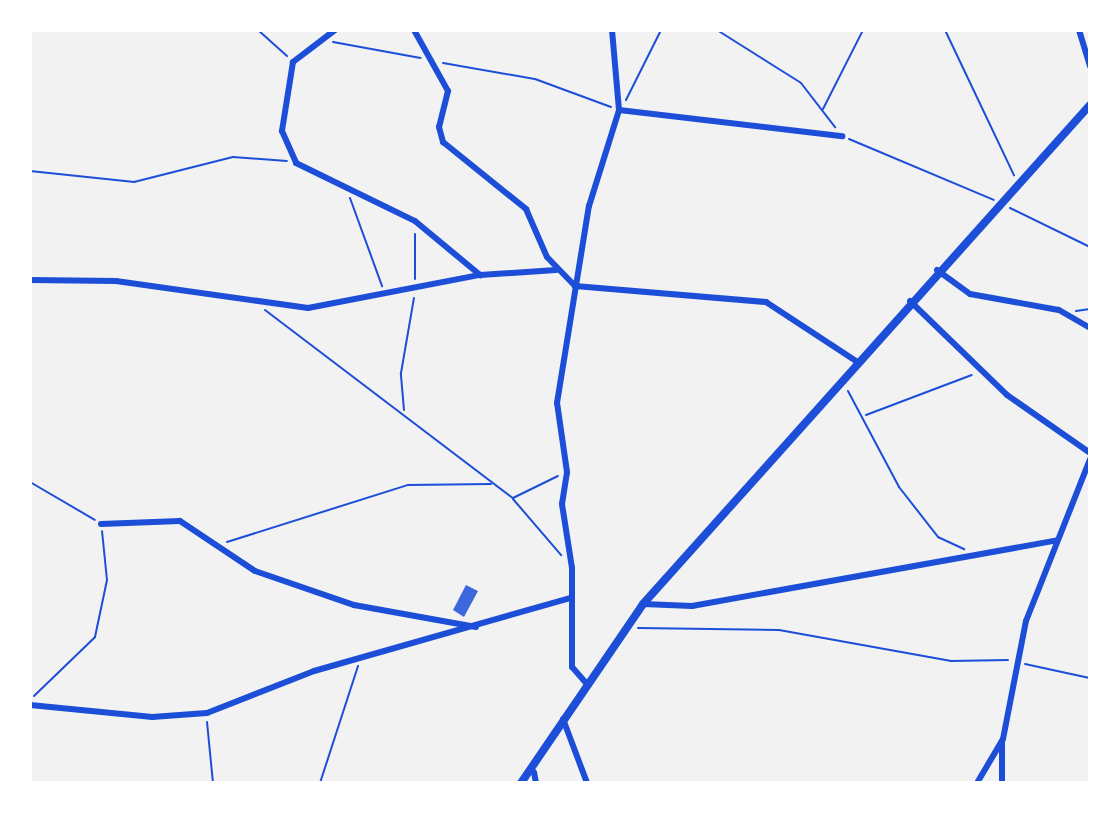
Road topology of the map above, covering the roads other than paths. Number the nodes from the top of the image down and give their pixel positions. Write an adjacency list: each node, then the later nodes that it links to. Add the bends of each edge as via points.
1 (335, 30): 11 (street, via 293,62 282,131 296,163 415,221)
2 (414, 30): 9 (street, via 448,91 439,127 443,142 526,209)
3 (612, 30): 7 (street)
4 (1079, 30): 5 (street)
5 (1090, 66)
6 (1090, 105): 10 (street)
7 (619, 107): 8 (street); 13 (street)
8 (842, 136)
9 (556, 270): 11 (street); 13 (street)
10 (937, 270): 14 (street); 15 (street, via 970,294 1059,310)
11 (480, 275): 12 (street, via 386,298 308,308 116,281)
12 (30, 280)
13 (575, 286): 16 (street, via 766,302); 21 (street, via 557,403 567,472 562,504)
14 (910, 301): 16 (street); 17 (street, via 982,369)
15 (1090, 328)
16 (856, 361): 22 (street)
17 (1090, 453)
18 (1090, 459): 20 (street)
19 (101, 524): 23 (street, via 170,518 255,571 354,605)
20 (1055, 541): 22 (street, via 984,558 796,583 692,606); 27 (street, via 1017,659)
21 (571, 598): 23 (street); 24 (street, via 572,667)
22 (643, 604): 24 (street)
23 (477, 627): 25 (street, via 360,658 207,713 152,717)
24 (586, 683): 26 (street)
25 (30, 702)
26 (562, 716): 28 (street); 31 (street)
27 (1003, 739): 32 (street); 33 (street)
28 (534, 772): 29 (street); 30 (street)
29 (521, 783)
30 (536, 783)
31 (587, 783)
32 (977, 783)
33 (1002, 783)

